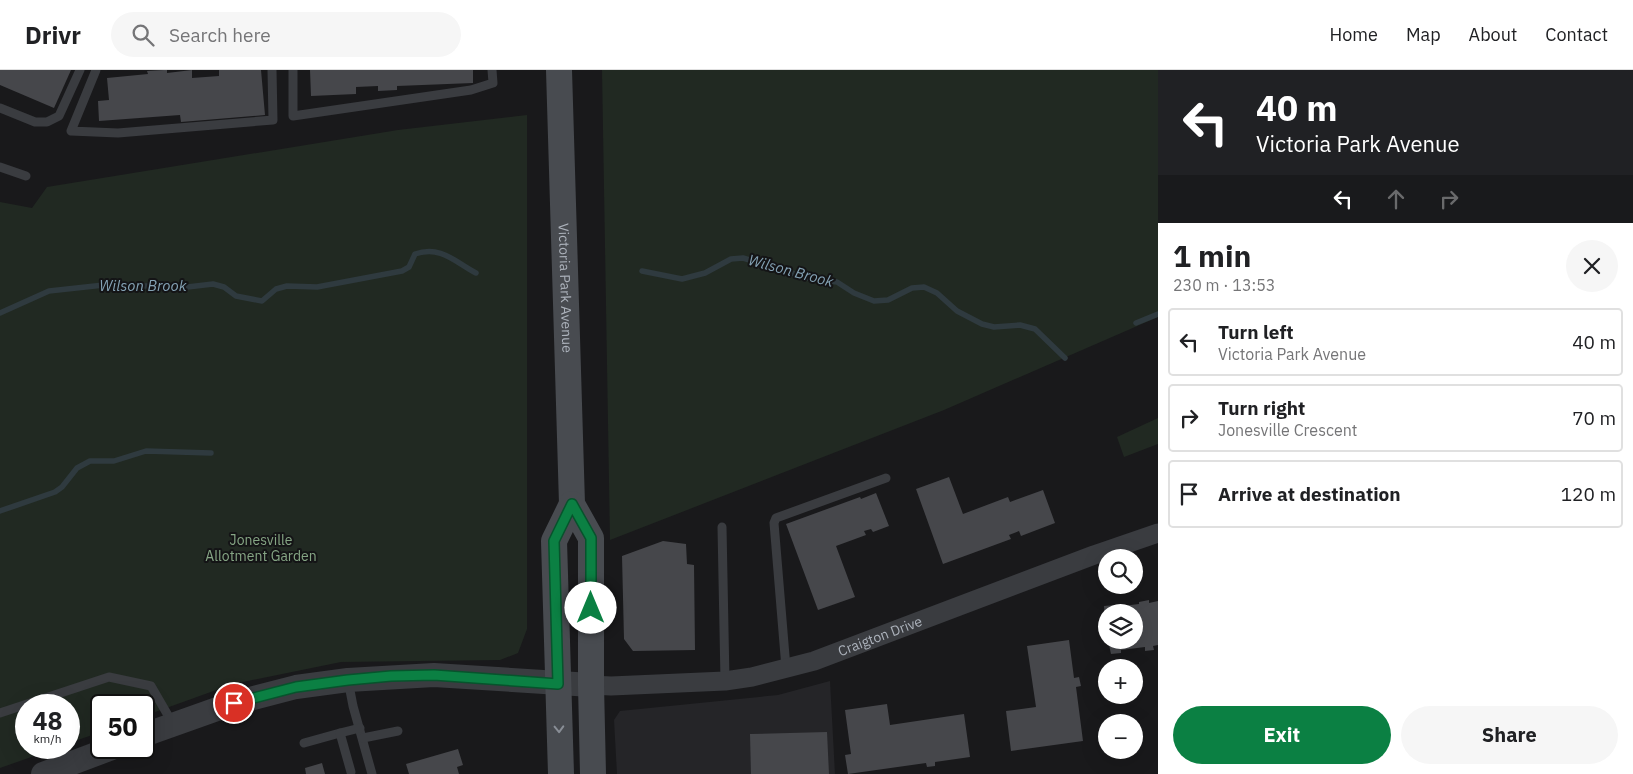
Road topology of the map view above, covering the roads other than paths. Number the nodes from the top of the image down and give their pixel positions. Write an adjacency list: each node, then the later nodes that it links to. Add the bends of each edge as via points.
1 (80, 70): 7 (lane, via 59,116 47,122 35,122)
2 (96, 70): 3 (lane, via 71,131 118,133 273,120)
3 (272, 70)
4 (293, 70): 5 (lane, via 293,116 471,90 493,83)
5 (492, 70)
6 (559, 70): 11 (main road, Victoria Park Avenue)
7 (0, 108)
8 (0, 167): 9 (lane)
9 (26, 176)
10 (886, 478): 14 (lane, via 776,518)
11 (572, 504): 17 (main road, Victoria Park Avenue, via 554,541); 18 (main road, Victoria Park Avenue, via 591,538)
12 (722, 527): 16 (lane)
13 (1158, 533): 14 (street, Craigton Drive, via 814,661)
14 (786, 668): 16 (street, Craigton Drive)
15 (348, 680): 17 (street, via 434,675); 20 (street, via 296,687 234,703); 21 (lane)
16 (726, 681): 18 (street, Craigton Drive)
17 (558, 684): 18 (street); 31 (main road, Victoria Park Avenue, one-way to 31)
18 (591, 686): 32 (main road, Victoria Park Avenue)
19 (0, 713): 20 (lane, via 109,677 151,686)
20 (173, 724): 22 (street)
21 (360, 728): 24 (lane); 25 (lane)
22 (155, 731)
23 (398, 731): 25 (lane)
24 (340, 733): 26 (lane); 28 (lane)
25 (363, 738): 30 (lane)
26 (304, 743)
27 (90, 756): 29 (street)
28 (351, 772)
29 (43, 774)
30 (372, 774)
31 (561, 774)
32 (593, 774)

